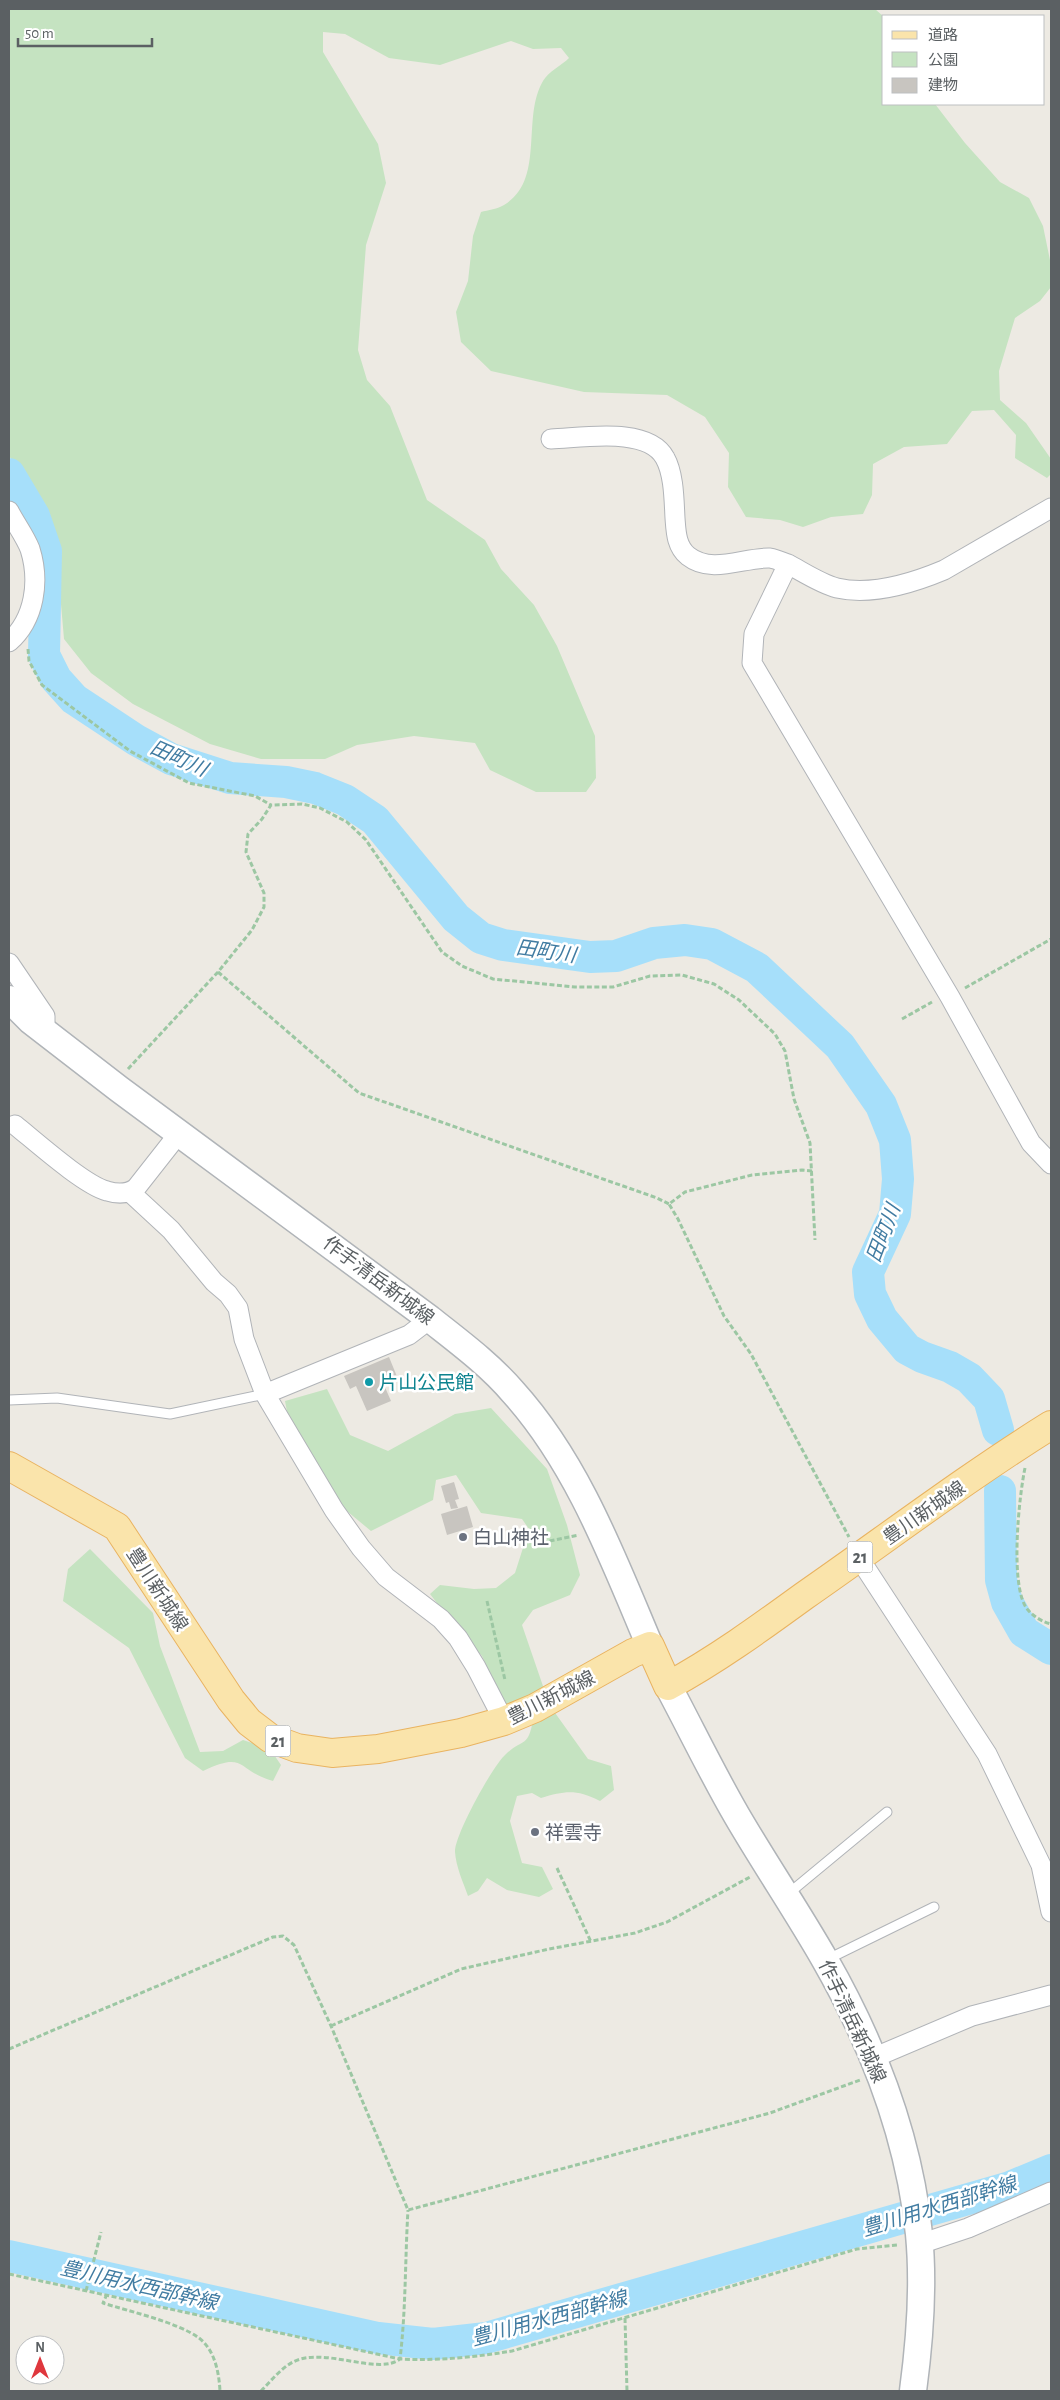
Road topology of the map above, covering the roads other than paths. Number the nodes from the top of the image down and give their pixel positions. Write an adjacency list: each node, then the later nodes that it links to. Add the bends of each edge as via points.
1 (551, 439): 4 (street, via 624,437 640,438 655,445 665,458 670,474 676,537 688,556 701,562 724,565 771,558)
2 (1051, 508): 4 (street, via 944,570 881,588 835,588)
3 (9, 511): 5 (street, via 29,547 36,574 29,614)
4 (788, 564): 11 (street, via 754,634 752,663 950,997 1031,1143)
5 (14, 638)
6 (9, 963): 8 (street, via 45,1016)
7 (9, 999): 8 (main road, 作手清岳新城線)
8 (45, 1031): 10 (main road, 作手清岳新城線)
9 (15, 1125): 12 (street, via 78,1175 106,1191)
10 (180, 1132): 12 (street); 13 (main road, 作手清岳新城線)
11 (1051, 1164)
12 (130, 1192): 14 (street, via 171,1230 238,1308 244,1339)
13 (430, 1319): 14 (street, via 409,1335); 19 (main road, 作手清岳新城線, via 470,1350 519,1398 542,1428 572,1476 597,1526)
14 (265, 1394): 15 (lane, via 170,1414 57,1398); 21 (street, via 334,1510 361,1548 386,1578 440,1619 458,1638)
15 (9, 1400)
16 (1041, 1432): 18 (main road, 豊川新城線 / 21)
17 (9, 1466): 21 (main road, 豊川新城線 / 21, via 117,1527 231,1700 270,1738 297,1748 332,1753 378,1749)
18 (859, 1558): 20 (main road, 豊川新城線 / 21, via 694,1673); 25 (street, via 987,1754 1041,1865)
19 (650, 1646): 20 (main road); 21 (main road, 豊川新城線 / 21)
20 (668, 1686): 23 (main road, 作手清岳新城線, via 736,1815)
21 (504, 1722)
22 (887, 1812): 23 (lane)
23 (786, 1896): 26 (main road, 作手清岳新城線)
24 (934, 1907): 26 (lane)
25 (1051, 1912)
26 (825, 1960): 28 (main road, 作手清岳新城線)
27 (1051, 1995): 28 (street, via 972,2016)
28 (876, 2066): 30 (main road, 作手清岳新城線, via 900,2134)
29 (1051, 2192): 30 (street, via 968,2228)
30 (919, 2239): 31 (main road, 作手清岳新城線, via 919,2347)
31 (913, 2391)

